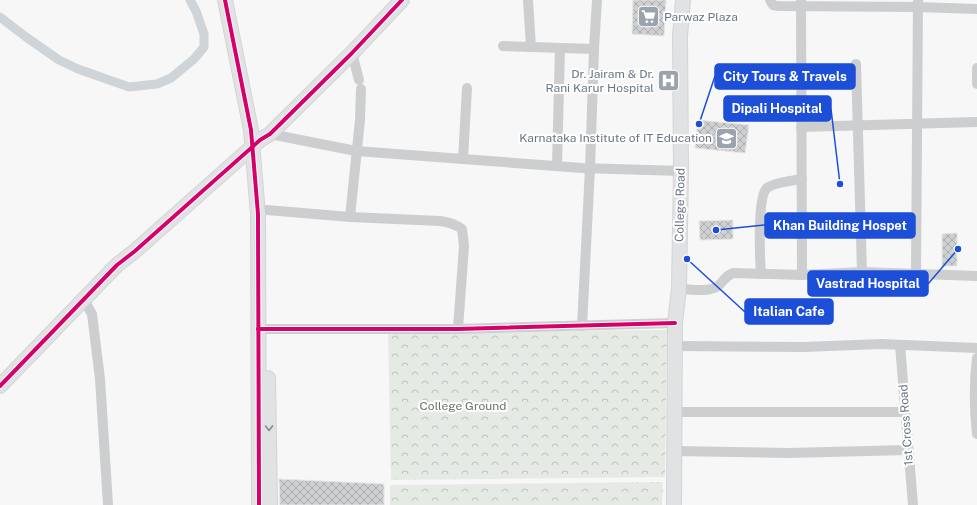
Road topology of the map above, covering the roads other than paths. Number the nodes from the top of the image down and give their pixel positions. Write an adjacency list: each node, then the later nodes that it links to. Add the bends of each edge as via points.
1 (225, 0): 25 (street, via 252,130)
2 (234, 0): 25 (street)
3 (402, 0): 15 (street)
4 (528, 0): 12 (street)
5 (597, 0): 14 (street)
6 (683, 0): 30 (street, College Road, via 680,36)
7 (770, 0): 8 (street, via 773,5)
8 (800, 3): 9 (street); 24 (street)
9 (918, 4): 10 (street); 22 (street)
10 (977, 9)
11 (503, 46): 12 (street)
12 (531, 47): 13 (street)
13 (560, 48): 14 (street); 28 (street)
14 (594, 49): 29 (street)
15 (352, 53): 25 (street); 26 (street, via 360,84 360,120)
16 (856, 64): 23 (street)
17 (977, 68): 18 (street)
18 (977, 72): 19 (street)
19 (977, 84)
20 (467, 88): 27 (street)
21 (977, 122): 22 (street)
22 (917, 124): 23 (street); 36 (street)
23 (857, 126): 24 (street); 34 (street)
24 (801, 127): 31 (street)
25 (261, 141): 26 (street); 32 (street); 40 (street, via 116,265); 43 (street, via 258,214)
26 (356, 151): 27 (street); 33 (street)
27 (463, 159): 28 (street)
28 (557, 166): 29 (street)
29 (590, 168): 30 (street); 42 (street)
30 (681, 171): 39 (street, College Road)
31 (802, 179): 35 (street, via 775,185 764,191 759,250); 37 (street)
32 (267, 210): 33 (street); 43 (street)
33 (350, 217): 44 (street, via 440,221 449,222 462,229 464,246)
34 (862, 272): 36 (street); 37 (street)
35 (761, 273): 37 (street); 39 (street, via 733,273 709,289)
36 (916, 274): 38 (street)
37 (802, 275)
38 (977, 276)
39 (679, 289): 41 (street, College Road)
40 (84, 300): 49 (street); 55 (street, via 92,314 100,380)
41 (675, 323): 42 (street); 46 (street, College Road)
42 (582, 326): 44 (street)
43 (263, 329): 44 (street); 56 (street); 57 (street, one-way to 57)
44 (458, 329)
45 (900, 345): 46 (street); 47 (street); 51 (street, 1st Cross Road)
46 (676, 346): 50 (street, College Road)
47 (977, 348)
48 (977, 358): 52 (street, via 974,397)
49 (0, 386)
50 (675, 412): 51 (street); 54 (street, College Road)
51 (905, 412): 53 (street, 1st Cross Road)
52 (977, 434)
53 (908, 450): 54 (street, via 788,453); 59 (street, 1st Cross Road)
54 (674, 451): 58 (street, College Road)
55 (108, 505)
56 (259, 505)
57 (270, 505)
58 (674, 505)
59 (913, 505)

